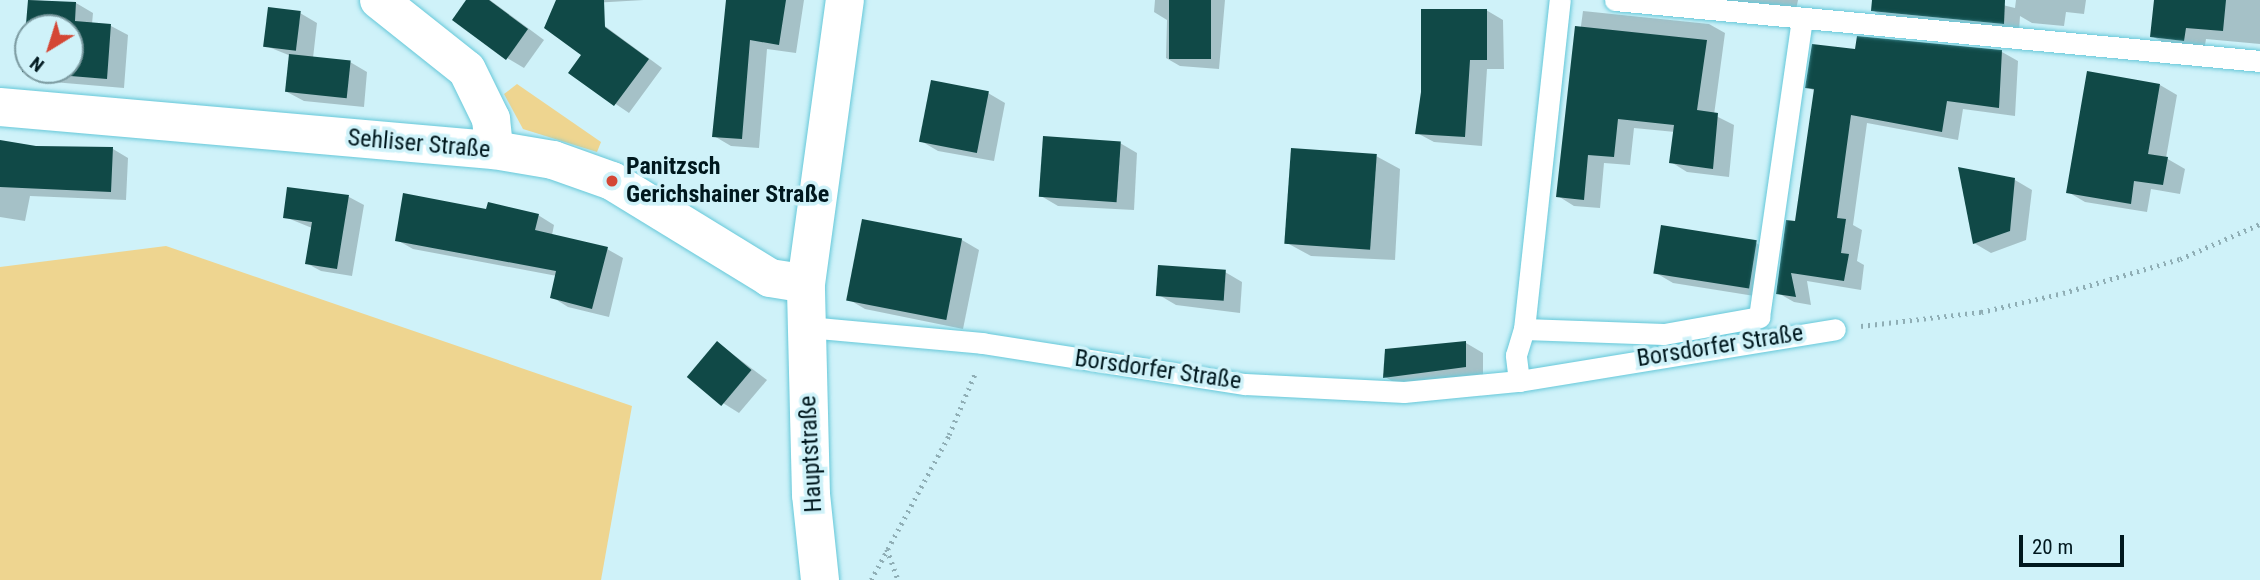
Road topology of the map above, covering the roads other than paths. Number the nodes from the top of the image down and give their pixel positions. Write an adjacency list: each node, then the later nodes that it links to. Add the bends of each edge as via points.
1 (379, 0): 8 (street, via 467,70 491,119)
2 (845, 0): 9 (street)
3 (1560, 0): 11 (lane)
4 (1615, 0): 5 (lane)
5 (1802, 20): 6 (lane); 11 (lane, via 1759,317 1664,334)
6 (2260, 61)
7 (0, 107): 8 (street, Sehliser Straße)
8 (495, 150): 9 (street, Sehliser Straße, via 553,160 612,181 668,211 730,257 770,278)
9 (806, 284): 10 (street)
10 (807, 327): 13 (lane, Borsdorfer Straße, via 982,343 1245,384 1336,392 1404,393); 14 (street, Hauptstraße, via 811,495)
11 (1524, 329): 13 (lane, via 1516,355)
12 (1835, 329): 13 (lane, Borsdorfer Straße)
13 (1519, 381)
14 (820, 580)

